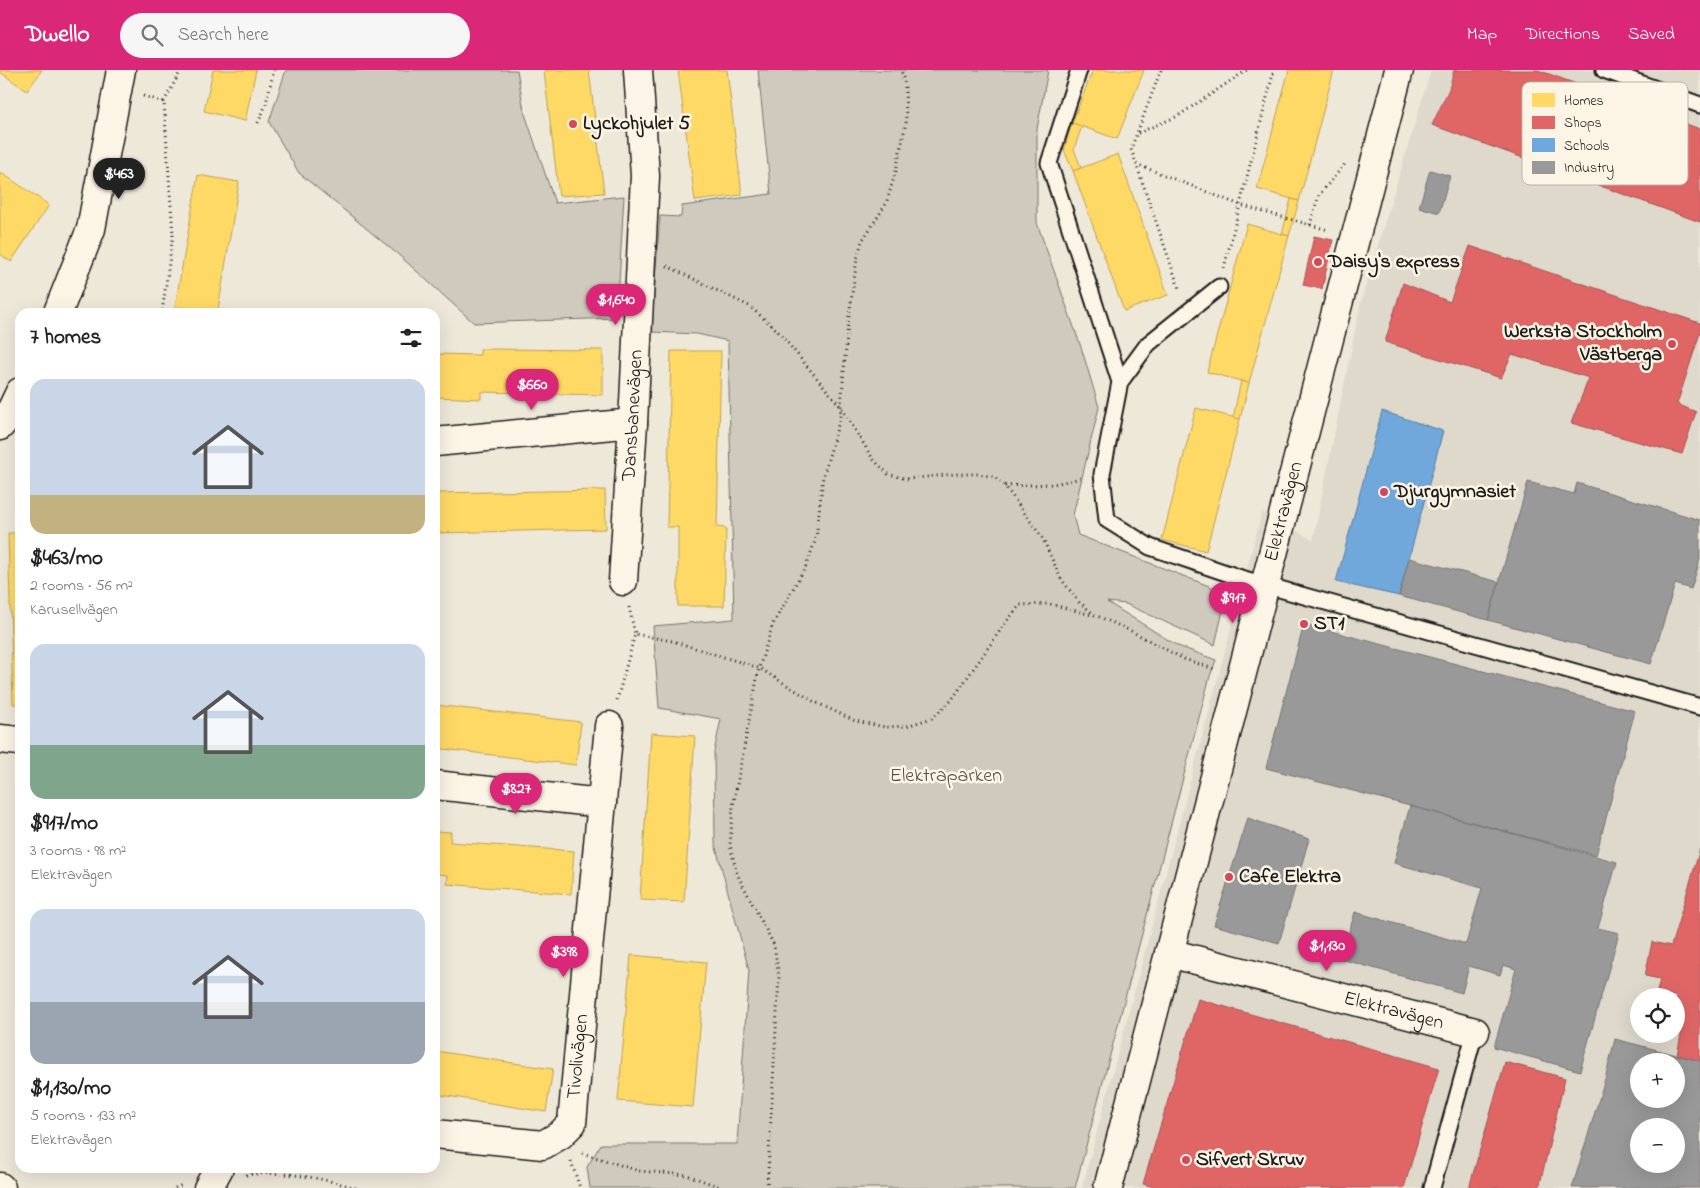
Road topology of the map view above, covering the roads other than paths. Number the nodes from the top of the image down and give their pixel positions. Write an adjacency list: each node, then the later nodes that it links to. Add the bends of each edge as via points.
1 (121, 70): 10 (street, via 92,230)
2 (638, 70): 12 (street, Dansbanevägen, via 645,176)
3 (1078, 70): 11 (lane, via 1049,163)
4 (1399, 70): 15 (street, Elektravägen)
5 (1604, 70): 6 (lane)
6 (1636, 82)
7 (1688, 102): 8 (lane)
8 (1700, 106)
9 (1219, 287): 11 (lane, via 1148,344)
10 (60, 308)
11 (1120, 382): 15 (lane, via 1102,474 1107,520 1150,547)
12 (633, 422): 13 (street); 14 (street, Dansbanevägen)
13 (440, 441)
14 (623, 581)
15 (1266, 585): 16 (lane); 22 (street, Elektravägen)
16 (1700, 707)
17 (609, 726): 21 (street, Tivolivägen)
18 (0, 739): 19 (street)
19 (15, 740)
20 (440, 786): 21 (street)
21 (602, 803): 24 (street, Tivolivägen, via 572,1123 560,1135 543,1144)
22 (1169, 952): 23 (street, Elektravägen); 27 (street, Elektravägen)
23 (1475, 1032): 28 (lane)
24 (440, 1134)
25 (227, 1173): 26 (street)
26 (208, 1188)
27 (1108, 1188)
28 (1432, 1188)

